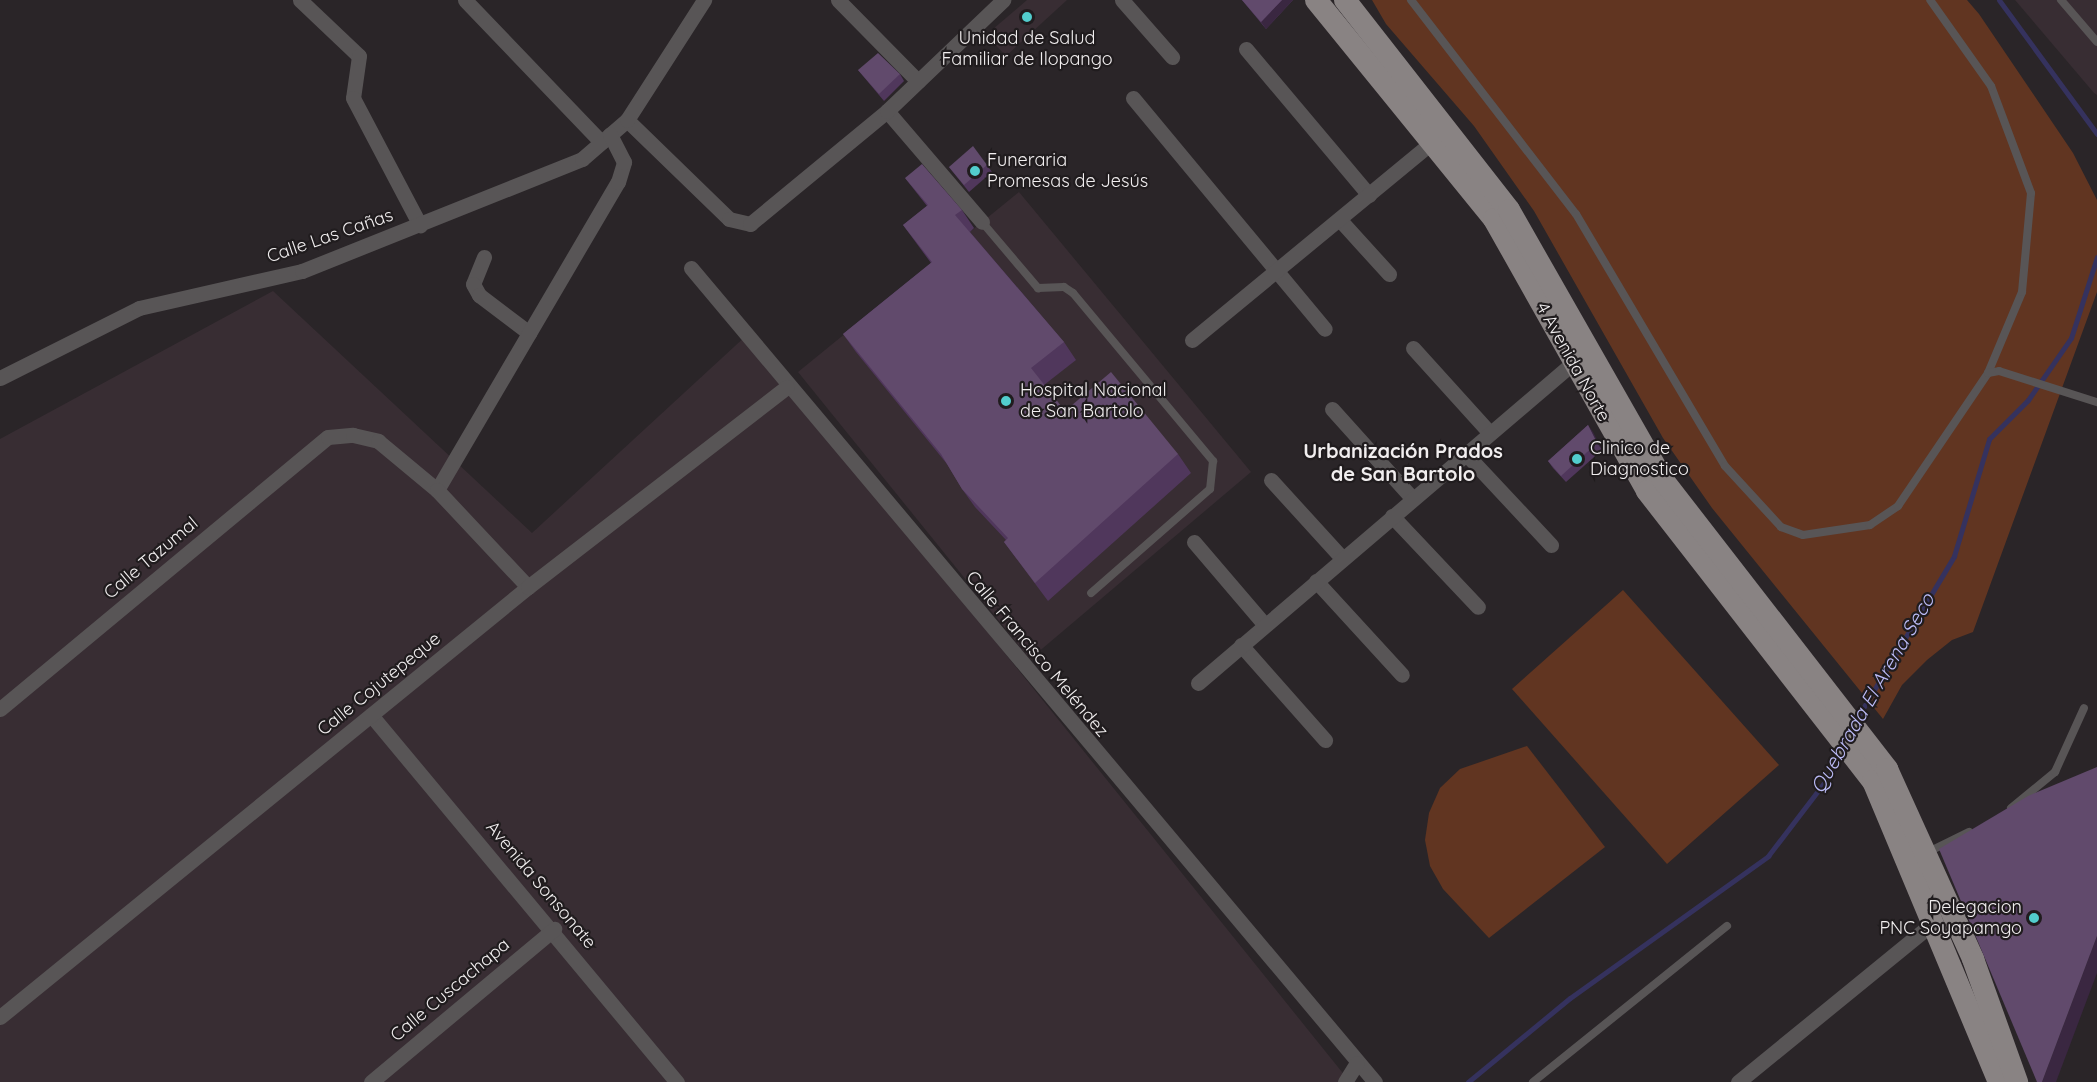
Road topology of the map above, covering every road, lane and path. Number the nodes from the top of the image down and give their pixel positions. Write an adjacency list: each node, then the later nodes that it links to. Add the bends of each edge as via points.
1 (300, 0): 24 (street, via 359,56 353,98)
2 (465, 0): 20 (street)
3 (705, 0): 18 (street, Calle Las Cañas)
4 (838, 0): 15 (street)
5 (1003, 0): 15 (street)
6 (1122, 0): 14 (street)
7 (1316, 0): 19 (main road, 4 Avenida Norte)
8 (1345, 0): 19 (main road, 4 Avenida Norte)
9 (1411, 0): 34 (lane, via 1576,214 1725,466 1781,527 1803,535 1845,532 1870,525 1898,506)
10 (1930, 0): 34 (lane, via 1991,86 2031,193 2022,292)
11 (2061, 0): 12 (lane)
12 (2097, 42)
13 (1246, 49): 21 (street)
14 (1172, 57)
15 (918, 81): 17 (street)
16 (1133, 98): 27 (street)
17 (887, 111): 18 (street, via 750,224 729,219); 23 (street, via 929,167)
18 (627, 120): 20 (street, Calle Las Cañas)
19 (1441, 134): 21 (street); 33 (main road, 4 Avenida Norte)
20 (605, 138): 24 (street, Calle Las Cañas, via 582,159); 30 (street, via 624,162 618,182)
21 (1370, 195): 22 (street)
22 (1340, 220): 27 (street); 28 (street)
23 (982, 222): 50 (lane, via 1038,288 1064,287 1073,293 1213,461 1210,489)
24 (420, 225): 35 (street, Calle Las Cañas, via 302,270 139,308)
25 (484, 257): 30 (street, via 473,284 479,295)
26 (691, 268): 36 (street, Calle Francisco Meléndez)
27 (1275, 272): 29 (street); 31 (street)
28 (1389, 274)
29 (1325, 329)
30 (529, 333): 42 (street)
31 (1192, 340)
32 (1413, 348): 39 (street)
33 (1581, 356): 39 (street); 62 (main road, 4 Avenida Norte, via 1647,491 1851,735)
34 (1988, 374): 37 (lane, via 1999,370)
35 (0, 378)
36 (787, 387): 49 (street, Calle Cojutepeque); 68 (street, Calle Francisco Meléndez)
37 (2097, 402)
38 (1332, 409): 43 (street)
39 (1489, 432): 40 (street)
40 (1465, 453): 43 (street); 46 (street)
41 (1271, 480): 47 (street)
42 (437, 490): 49 (street); 57 (street, Calle Tazumal, via 378,441 353,435 328,437)
43 (1412, 498): 44 (street)
44 (1392, 516): 47 (street); 51 (street)
45 (1194, 542): 52 (street)
46 (1551, 545)
47 (1342, 558): 48 (street)
48 (1316, 581): 52 (street); 54 (street)
49 (528, 587): 58 (street, Calle Cojutepeque)
50 (1091, 593)
51 (1478, 607)
52 (1265, 625): 53 (street)
53 (1242, 645): 55 (street); 59 (street)
54 (1402, 675)
55 (1198, 683)
56 (2084, 708): 60 (lane, via 2055,772)
57 (0, 709)
58 (371, 715): 66 (street, Avenida Sonsonate); 67 (street, Calle Cojutepeque)
59 (1325, 740)
60 (2004, 813)
61 (1977, 828): 62 (lane)
62 (1917, 858): 63 (main road); 64 (main road)
63 (1952, 910): 64 (street); 76 (main road)
64 (1932, 923): 74 (street); 75 (main road)
65 (1728, 926): 73 (lane)
66 (554, 929): 69 (street, Calle Cuscachapa); 70 (street, Avenida Sonsonate)
67 (0, 1017)
68 (1357, 1063): 71 (street); 72 (street, Calle Francisco Meléndez)
69 (371, 1082)
70 (677, 1082)
71 (1346, 1082)
72 (1375, 1082)
73 (1533, 1082)
74 (1738, 1082)
75 (1999, 1082)
76 (2018, 1082)

